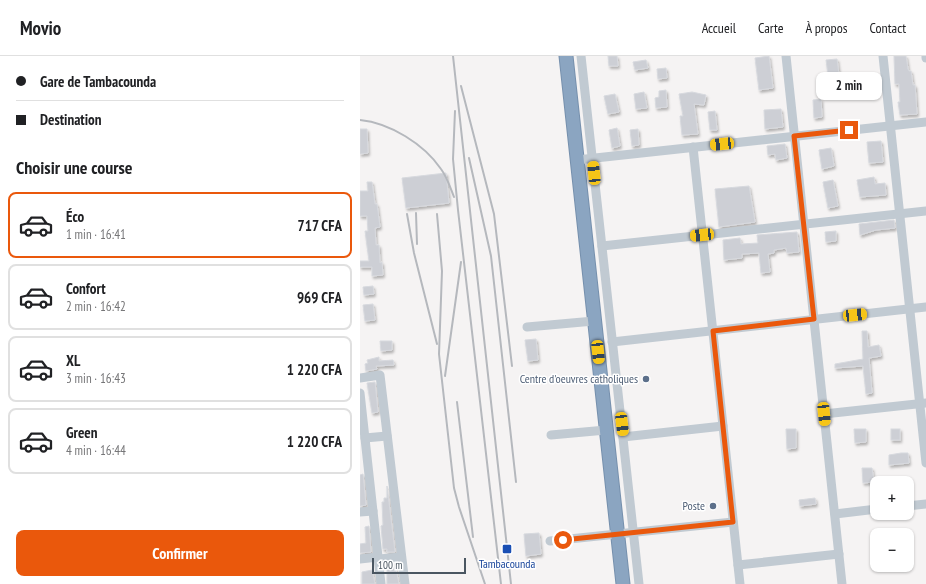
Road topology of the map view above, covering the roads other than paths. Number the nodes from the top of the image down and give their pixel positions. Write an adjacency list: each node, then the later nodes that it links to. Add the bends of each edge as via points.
1 (566, 56): 10 (highway)
2 (581, 56): 9 (street)
3 (786, 56): 7 (street)
4 (882, 56): 6 (street)
5 (926, 122): 6 (street)
6 (890, 126): 7 (street); 12 (street)
7 (794, 136): 8 (street); 13 (street)
8 (693, 147): 9 (street); 14 (street)
9 (592, 158): 10 (street); 15 (street)
10 (577, 160): 19 (highway)
11 (926, 211): 12 (street)
12 (899, 214): 13 (street); 17 (street)
13 (804, 224): 14 (street); 18 (street)
14 (702, 235): 15 (street); 21 (street)
15 (602, 246): 22 (street)
16 (926, 307): 17 (street)
17 (910, 309): 18 (street); 25 (street)
18 (814, 319): 21 (street); 26 (street)
19 (594, 321): 20 (street); 29 (highway)
20 (527, 327)
21 (713, 331): 22 (street); 28 (street)
22 (612, 342): 32 (street)
23 (360, 378): 31 (street, via 380,376)
24 (360, 393): 27 (street)
25 (923, 403): 26 (street); 35 (street)
26 (824, 414): 41 (street)
27 (361, 415): 33 (street)
28 (723, 426): 32 (street); 42 (street)
29 (606, 430): 30 (street); 44 (highway)
30 (551, 435)
31 (387, 436): 33 (street); 47 (street)
32 (623, 437): 43 (street)
33 (365, 438): 34 (street)
34 (364, 462): 39 (street)
35 (926, 464)
36 (926, 504): 37 (street)
37 (914, 505)
38 (870, 510): 41 (street)
39 (373, 511): 40 (street); 48 (street)
40 (360, 512)
41 (835, 514): 46 (street)
42 (733, 522): 43 (street); 50 (street)
43 (634, 533): 44 (street); 54 (street)
44 (618, 535): 45 (street); 53 (highway)
45 (550, 541)
46 (839, 554): 50 (street); 56 (street)
47 (401, 557): 48 (street); 52 (street)
48 (378, 558): 49 (street); 51 (street)
49 (360, 559)
50 (738, 565): 55 (street)
51 (381, 584)
52 (405, 584)
53 (623, 584)
54 (639, 584)
55 (740, 584)
56 (842, 584)

